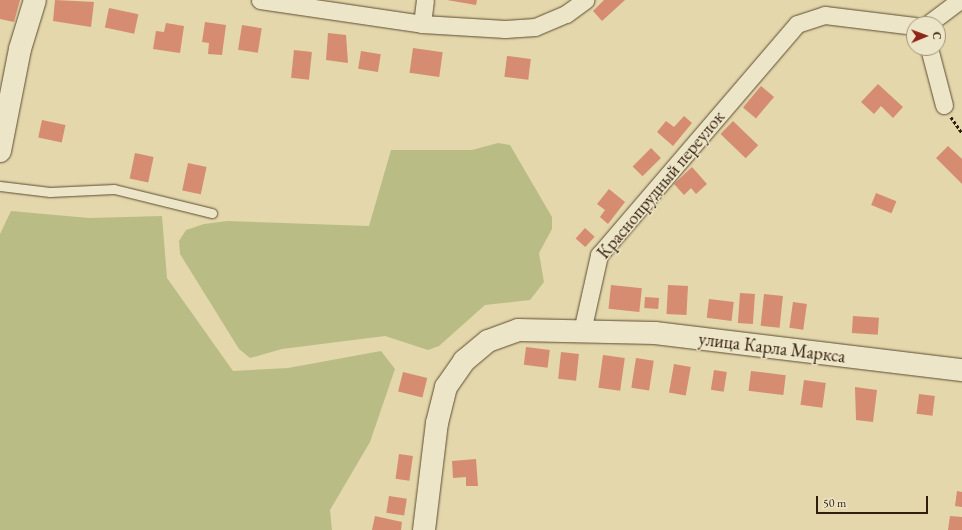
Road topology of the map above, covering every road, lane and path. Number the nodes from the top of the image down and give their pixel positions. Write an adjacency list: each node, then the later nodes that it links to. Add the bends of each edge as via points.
1 (35, 0): 11 (street, via 20,50)
2 (260, 0): 7 (street)
3 (425, 0): 7 (street)
4 (585, 0): 7 (street, via 566,14 534,27 505,30)
5 (960, 0): 6 (street)
6 (939, 16)
7 (422, 24)
8 (906, 25): 14 (street, Краснопрудный переулок, via 825,15 797,24 599,255)
9 (931, 56): 10 (street)
10 (944, 105)
11 (0, 151)
12 (0, 186): 13 (lane, via 50,192 114,189)
13 (212, 213)
14 (582, 331): 15 (street, улица Карла Маркса, via 655,333); 16 (street, via 518,330 488,341 464,361 446,387 437,423)
15 (962, 370)
16 (424, 530)

